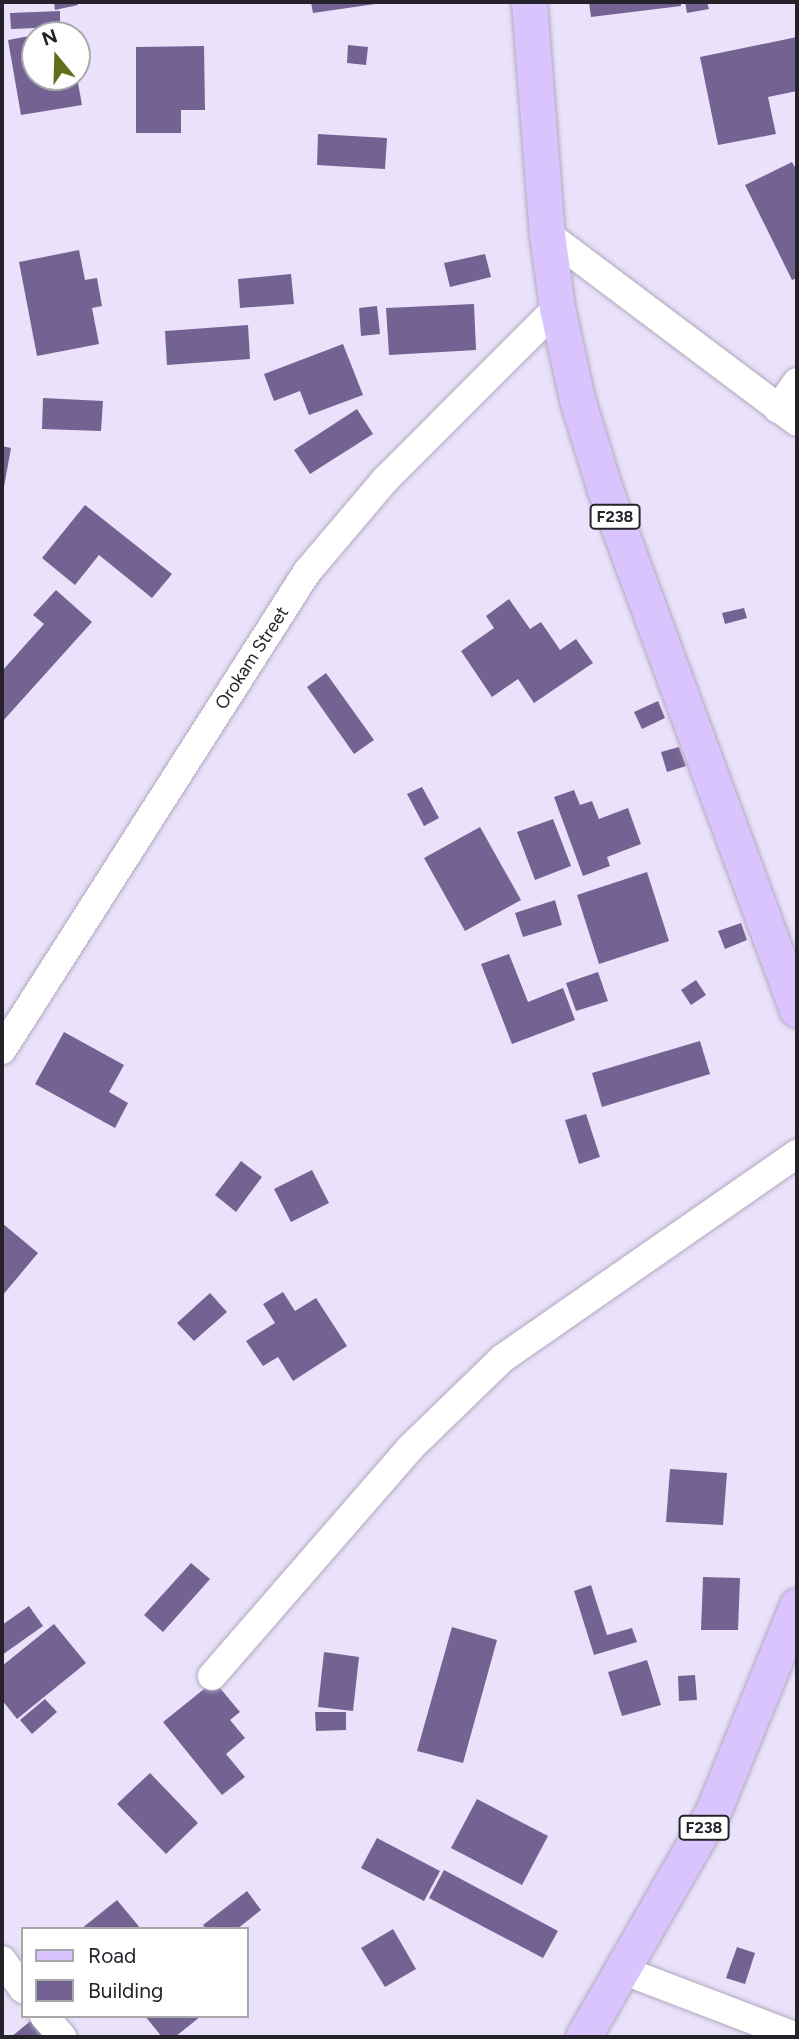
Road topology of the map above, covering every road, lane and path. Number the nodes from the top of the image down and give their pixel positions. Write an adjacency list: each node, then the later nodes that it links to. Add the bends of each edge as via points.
1 (529, 2): 2 (main road, F238)
2 (547, 234): 3 (main road, F238); 5 (street)
3 (557, 308): 6 (main road, F238, via 577,399 605,490); 7 (street, Orokam Street, via 385,480 307,572)
4 (797, 383): 5 (street)
5 (788, 415)
6 (797, 1010)
7 (2, 1050)
8 (797, 1154): 10 (street, via 503,1358 410,1448)
9 (797, 1606): 12 (main road, F238, via 712,1814)
10 (212, 1676)
11 (2, 1960): 13 (street)
12 (622, 1970): 16 (main road, F238); 17 (street)
13 (21, 1986)
14 (46, 2018): 15 (street)
15 (62, 2037)
16 (583, 2037)
17 (797, 2037)

